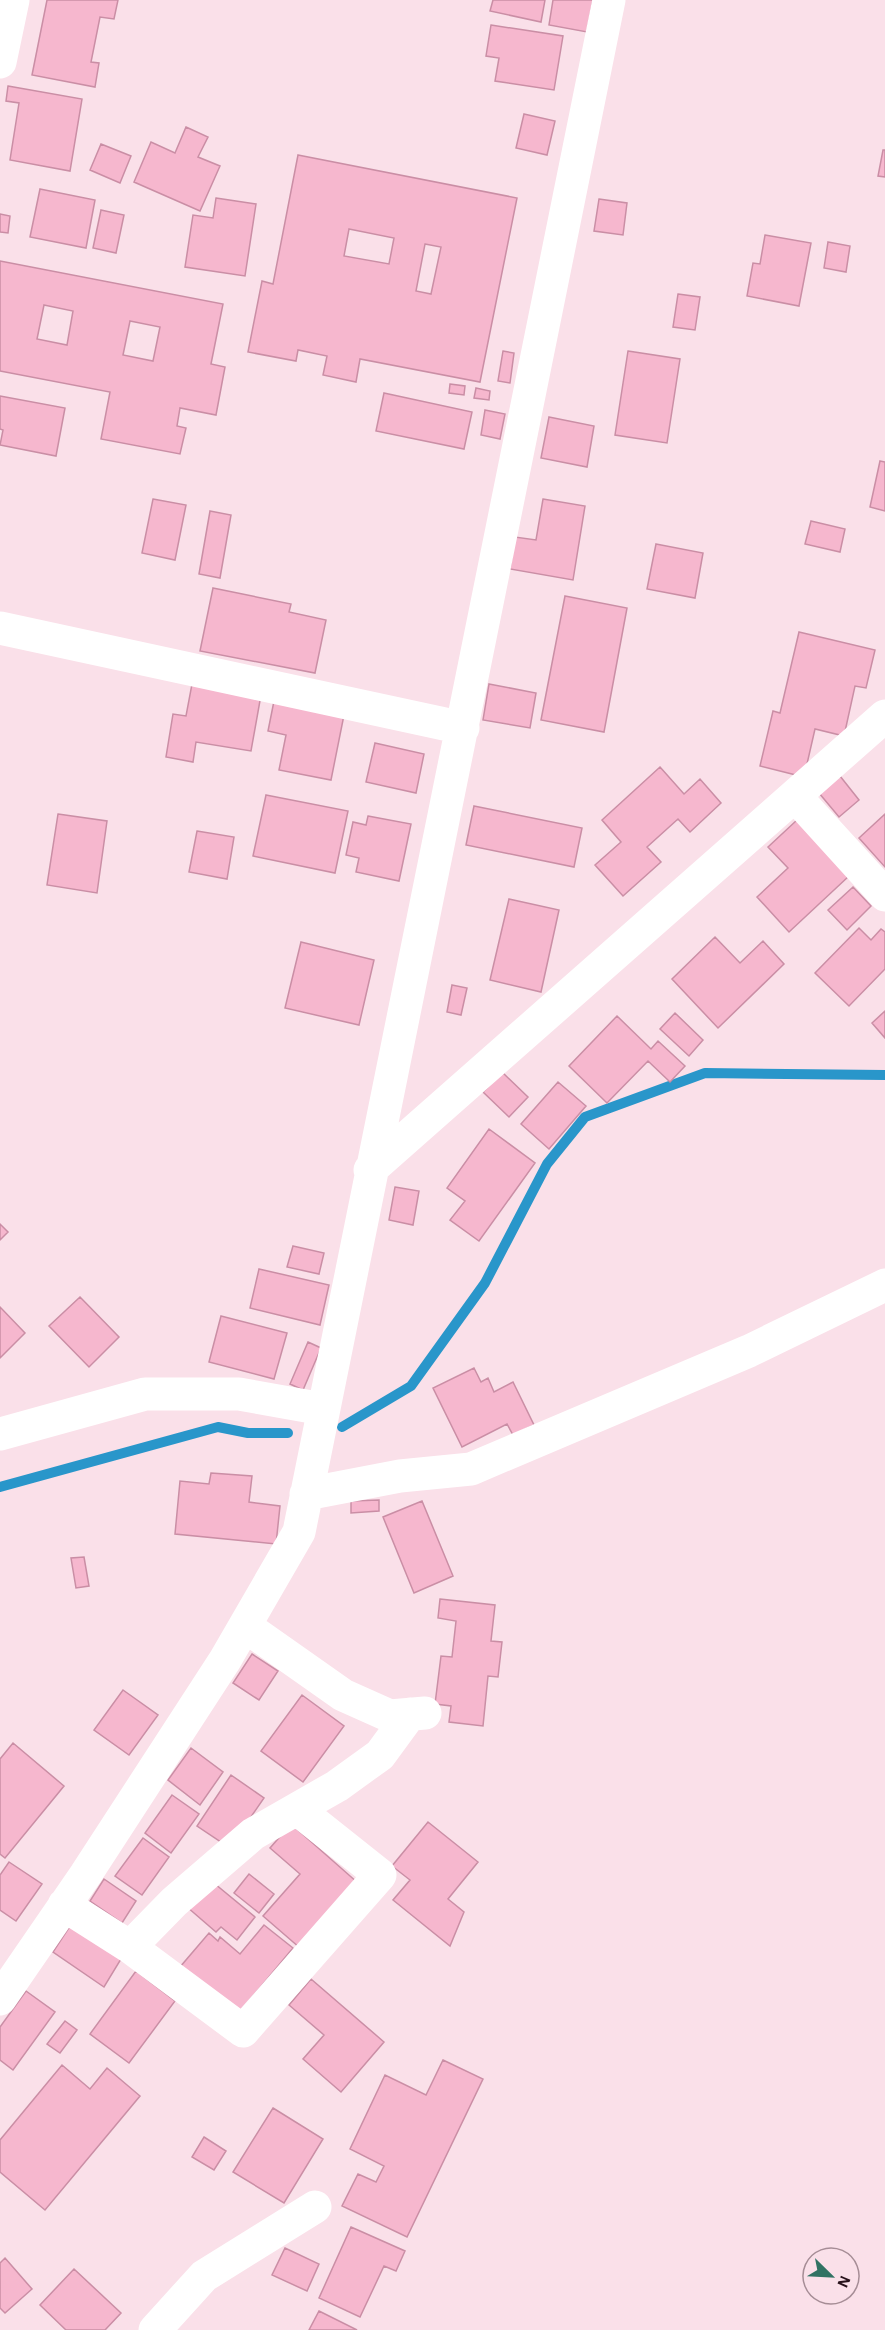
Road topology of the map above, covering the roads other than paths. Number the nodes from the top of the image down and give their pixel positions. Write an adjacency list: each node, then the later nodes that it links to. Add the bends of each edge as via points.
1 (13, 0): 3 (street)
2 (609, 0): 6 (street)
3 (0, 62)
4 (0, 628): 6 (street)
5 (885, 716): 7 (street)
6 (463, 728): 9 (street)
7 (795, 796): 8 (street); 9 (street)
8 (885, 895)
9 (370, 1170): 11 (street)
10 (885, 1285): 13 (street, via 749,1351 471,1469 400,1476)
11 (323, 1409): 12 (street, via 239,1394 145,1394); 13 (street)
12 (0, 1434)
13 (306, 1494): 14 (street, via 299,1532)
14 (245, 1626): 15 (street, via 343,1695 390,1716 418,1713 380,1755 338,1786); 16 (street)
15 (297, 1809): 17 (street, via 253,1834 174,1902); 17 (street, via 380,1875 243,2031)
16 (64, 1905): 17 (street); 18 (street)
17 (130, 1947)
18 (0, 1999)
19 (315, 2207): 20 (street, via 204,2276)
20 (155, 2330)

